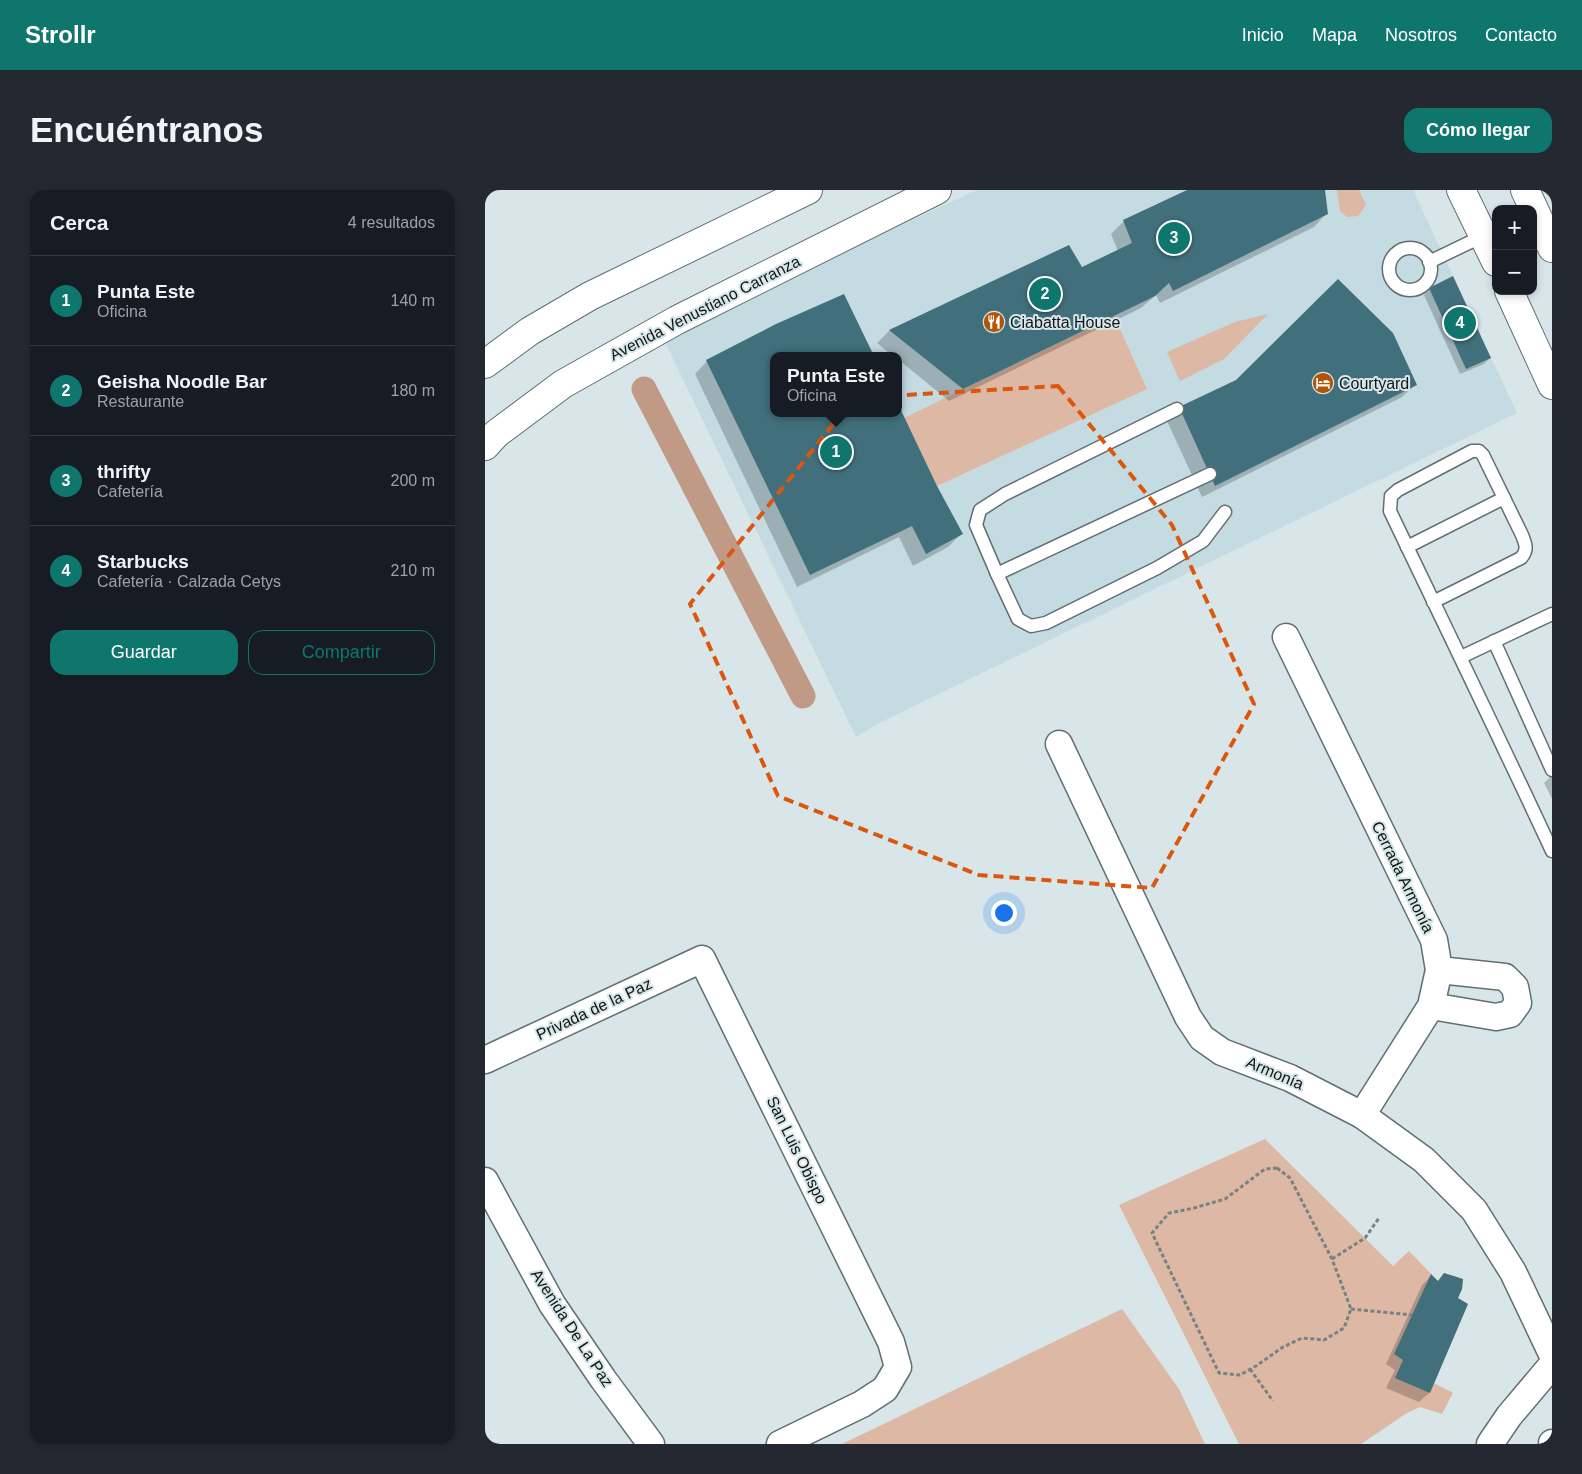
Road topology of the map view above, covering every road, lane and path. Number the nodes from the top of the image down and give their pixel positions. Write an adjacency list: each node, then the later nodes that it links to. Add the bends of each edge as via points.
1 (808, 190): 10 (main road, via 590,296 530,331)
2 (937, 190): 13 (main road, Avenida Venustiano Carranza, via 677,320 563,384 496,434)
3 (1461, 190): 5 (main road)
4 (1525, 190): 6 (main road)
5 (1483, 236): 7 (main road); 8 (lane)
6 (1552, 248)
7 (1492, 254)
8 (1429, 262)
9 (1511, 295): 11 (main road)
10 (485, 364)
11 (1552, 384)
12 (1177, 409): 18 (lane, via 1005,494 980,510 976,525)
13 (485, 446)
14 (1210, 474): 18 (lane)
15 (1504, 498): 17 (lane); 17 (lane, via 1483,455 1479,451 1471,452 1391,496 1390,511); 19 (lane, via 1526,552 1521,558)
16 (1225, 512): 18 (lane, via 1203,541 1157,568 1046,623 1031,626 1018,619)
17 (1407, 547): 19 (lane)
18 (997, 574)
19 (1433, 602): 23 (lane)
20 (1552, 614): 22 (lane)
21 (1286, 637): 28 (street, Cerrada Armonía, via 1434,940)
22 (1494, 641): 23 (lane); 25 (lane)
23 (1461, 657): 26 (lane)
24 (1059, 744): 31 (street, Armonía, via 1188,1017 1202,1038 1223,1052 1290,1078)
25 (1552, 770)
26 (1552, 850)
27 (702, 959): 30 (street, Privada de la Paz); 42 (street, San Luis Obispo, via 891,1342 898,1367 885,1389 862,1404)
28 (1439, 970): 29 (street, Cerrada Armonía); 29 (street, via 1505,978 1515,987 1518,1003 1510,1014 1496,1018)
29 (1431, 1006): 31 (street, Cerrada Armonía)
30 (485, 1060)
31 (1362, 1115): 37 (street, Armonía, via 1424,1160 1474,1210 1513,1272)
32 (485, 1181): 41 (street, Avenida De La Paz, via 552,1304)
33 (1379, 1218): 34 (path, via 1365,1238)
34 (1332, 1259): 35 (path); 39 (path, via 1291,1178 1277,1168 1265,1169 1225,1198 1169,1214 1152,1234 1219,1373 1239,1375)
35 (1351, 1309): 36 (path); 39 (path, via 1344,1328 1324,1340 1302,1338)
36 (1412, 1315)
37 (1552, 1354)
38 (1552, 1365): 43 (street, via 1509,1416)
39 (1250, 1369): 40 (path)
40 (1273, 1401)
41 (651, 1444)
42 (780, 1444)
43 (1491, 1444)

